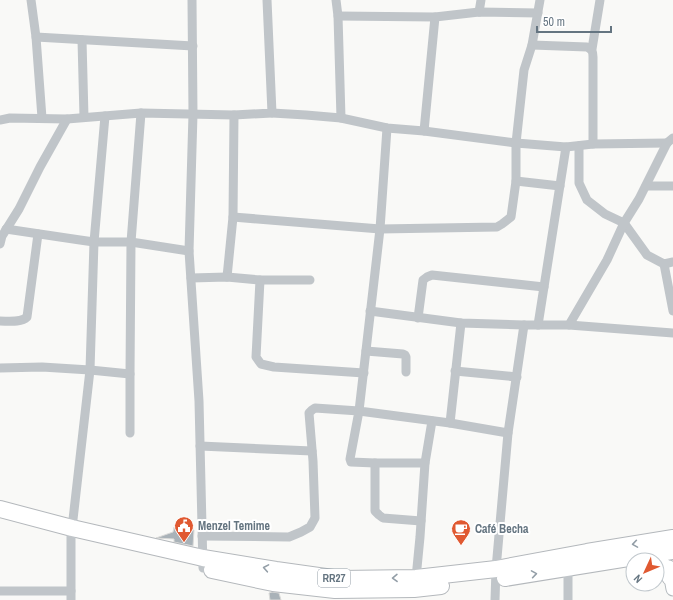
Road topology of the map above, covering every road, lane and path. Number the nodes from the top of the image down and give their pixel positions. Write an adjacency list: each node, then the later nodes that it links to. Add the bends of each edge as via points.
1 (31, 0): 12 (street)
2 (192, 0): 15 (street)
3 (266, 0): 18 (street)
4 (336, 0): 10 (street)
5 (481, 0): 8 (street)
6 (540, 0): 9 (street)
7 (600, 0): 16 (street)
8 (479, 12): 9 (street); 11 (street)
9 (538, 13): 14 (street)
10 (338, 16): 11 (street); 25 (street)
11 (435, 17): 28 (street)
12 (36, 37): 13 (street); 23 (street)
13 (82, 40): 15 (street); 22 (street)
14 (532, 45): 16 (street); 30 (street, via 524,70)
15 (193, 46): 19 (street)
16 (592, 49): 31 (street)
17 (142, 113): 19 (street); 21 (street); 44 (street)
18 (272, 113): 20 (street); 25 (street)
19 (193, 114): 20 (street); 45 (street)
20 (234, 115): 38 (street)
21 (105, 116): 22 (street); 43 (street)
22 (84, 117): 24 (street)
23 (42, 118): 24 (street); 26 (street)
24 (67, 118): 42 (street)
25 (341, 118): 27 (street)
26 (0, 120)
27 (387, 128): 28 (street); 40 (street)
28 (424, 131): 30 (street)
29 (670, 141): 31 (street); 36 (street)
30 (516, 143): 33 (street); 34 (street)
31 (593, 144): 32 (street)
32 (579, 146): 33 (street); 39 (street, via 579,183 587,200 604,214)
33 (566, 147): 35 (street)
34 (516, 181): 35 (street); 40 (street, via 511,217 497,227)
35 (560, 186): 51 (street)
36 (646, 186): 37 (street); 39 (street)
37 (673, 186)
38 (233, 216): 40 (street); 47 (street)
39 (624, 224): 46 (street, via 648,255); 59 (street, via 607,260)
40 (380, 228): 52 (street)
41 (38, 234): 42 (street); 43 (street); 55 (street, via 27,317)
42 (2, 236)
43 (94, 242): 44 (street); 63 (street)
44 (131, 242): 45 (street); 67 (street)
45 (189, 252): 48 (street)
46 (668, 263): 53 (street)
47 (227, 277): 48 (street); 49 (street)
48 (191, 278): 74 (street)
49 (260, 280): 50 (street); 66 (street, via 256,357 261,364)
50 (310, 280)
51 (544, 287): 54 (street, via 432,275 423,280); 58 (street)
52 (370, 311): 54 (street); 61 (street)
53 (673, 311)
54 (418, 318): 56 (street)
55 (0, 321)
56 (461, 323): 57 (street); 64 (street)
57 (524, 325): 58 (street); 68 (street)
58 (538, 325): 59 (street)
59 (569, 325): 60 (street)
60 (673, 333)
61 (366, 351): 65 (street, via 405,355); 66 (street)
62 (0, 368): 63 (street)
63 (90, 370): 67 (street); 81 (street)
64 (456, 371): 68 (street); 71 (street)
65 (406, 372)
66 (364, 373): 69 (street)
67 (130, 374): 72 (street)
68 (517, 377): 73 (street)
69 (359, 411): 70 (street); 75 (street, via 315,408 312,410 309,413); 76 (street, via 350,459 351,462)
70 (432, 421): 71 (street); 77 (street)
71 (450, 423): 73 (street)
72 (130, 433)
73 (508, 433): 86 (street)
74 (200, 446): 75 (street); 82 (street)
75 (312, 451): 82 (street, via 314,518 310,527 289,537)
76 (375, 463): 77 (street); 80 (street, via 375,511 383,518)
77 (425, 463): 80 (street)
78 (0, 509): 81 (highway, RR27)
79 (0, 520): 81 (highway, RR27)
80 (421, 521): 87 (street)
81 (71, 532): 84 (highway, RR27); 92 (street)
82 (202, 536): 84 (street)
83 (663, 551): 85 (highway, RR27); 86 (highway, RR27, one-way to 86, via 587,552); 88 (highway, via 661,563)
84 (203, 563): 89 (highway, RR27, one-way to 84, via 276,570); 90 (highway, RR27)
85 (568, 568): 86 (highway, RR27, one-way to 85); 95 (street)
86 (496, 574): 87 (highway, RR27); 94 (street)
87 (415, 583): 89 (highway, RR27); 93 (highway)
88 (672, 583)
89 (340, 590): 90 (highway, RR27)
90 (304, 593)
91 (5, 594): 92 (street)
92 (71, 596)
93 (386, 600)
94 (495, 600)
95 (568, 600)

